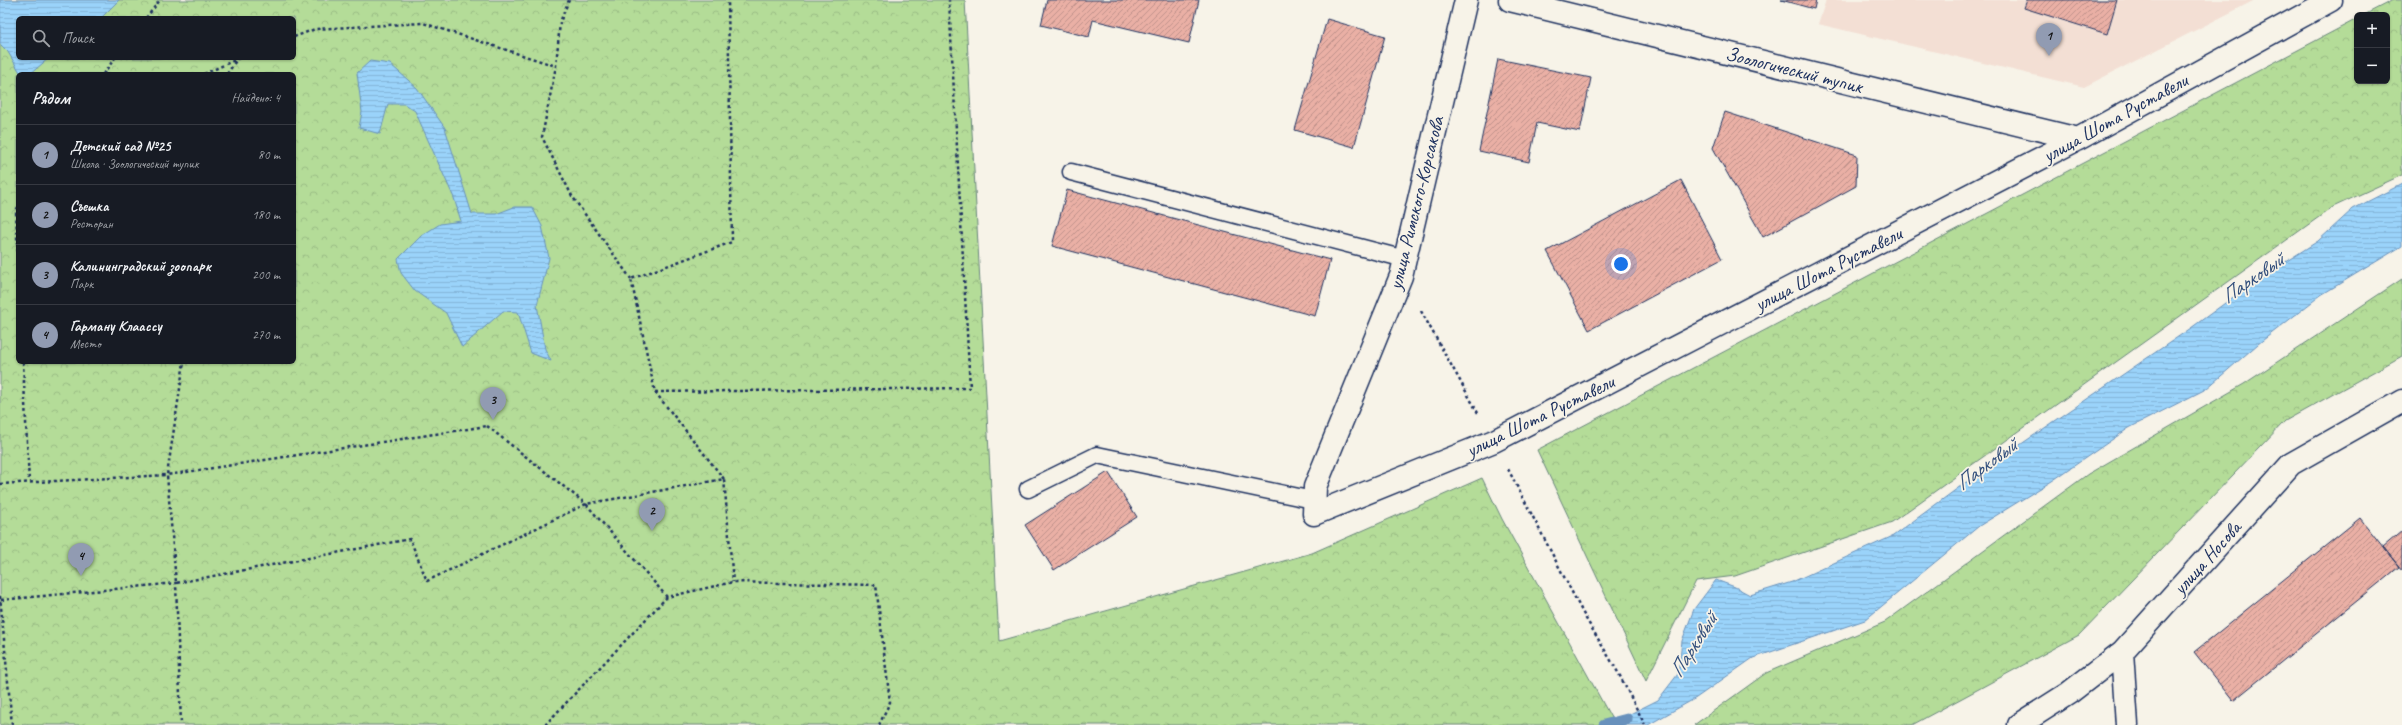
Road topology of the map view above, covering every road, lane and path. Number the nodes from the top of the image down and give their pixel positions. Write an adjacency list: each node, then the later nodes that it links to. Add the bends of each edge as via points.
1 (160, 0): 8 (path)
2 (569, 0): 13 (path, via 560,22)
3 (728, 0): 20 (path, via 732,242)
4 (949, 0): 23 (path, via 970,388)
5 (1466, 0): 19 (street, улица Римского-Корсакова)
6 (1510, 0): 17 (street, Зоологический тупик)
7 (2331, 0): 17 (street, улица Шота Руставели)
8 (148, 16)
9 (296, 36): 13 (path, via 315,29 423,23)
10 (114, 60): 14 (path)
11 (234, 60): 15 (path)
12 (237, 60): 16 (path)
13 (556, 66): 20 (path, via 542,137 572,196)
14 (105, 72)
15 (208, 72)
16 (228, 72)
17 (2078, 139): 31 (street, улица Шота Руставели, via 1494,442)
18 (1071, 172): 19 (lane)
19 (1405, 259): 31 (street, улица Римского-Корсакова, via 1401,276 1315,488)
20 (631, 278): 23 (path)
21 (23, 364): 27 (path)
22 (184, 364): 25 (path)
23 (655, 392): 26 (path)
24 (2402, 401): 38 (street, улица Носова, via 2291,464)
25 (167, 475): 27 (path); 30 (path, via 487,426); 33 (path)
26 (724, 479): 30 (path); 32 (path)
27 (29, 482): 28 (path)
28 (0, 484)
29 (1028, 489): 31 (lane, via 1097,455)
30 (586, 504): 33 (path, via 427,581 410,539); 35 (path)
31 (1314, 507)
32 (733, 582): 35 (path); 42 (path, via 876,585 890,702)
33 (176, 583): 36 (path); 40 (path)
34 (0, 596): 36 (path)
35 (667, 597): 41 (path)
36 (0, 600): 39 (path)
37 (1585, 617): 43 (path, via 1619,674)
38 (2122, 652): 44 (street, улица Носова, via 2069,693); 45 (street)
39 (12, 725)
40 (181, 725)
41 (546, 725)
42 (879, 725)
43 (1645, 725)
44 (2019, 725)
45 (2127, 725)

